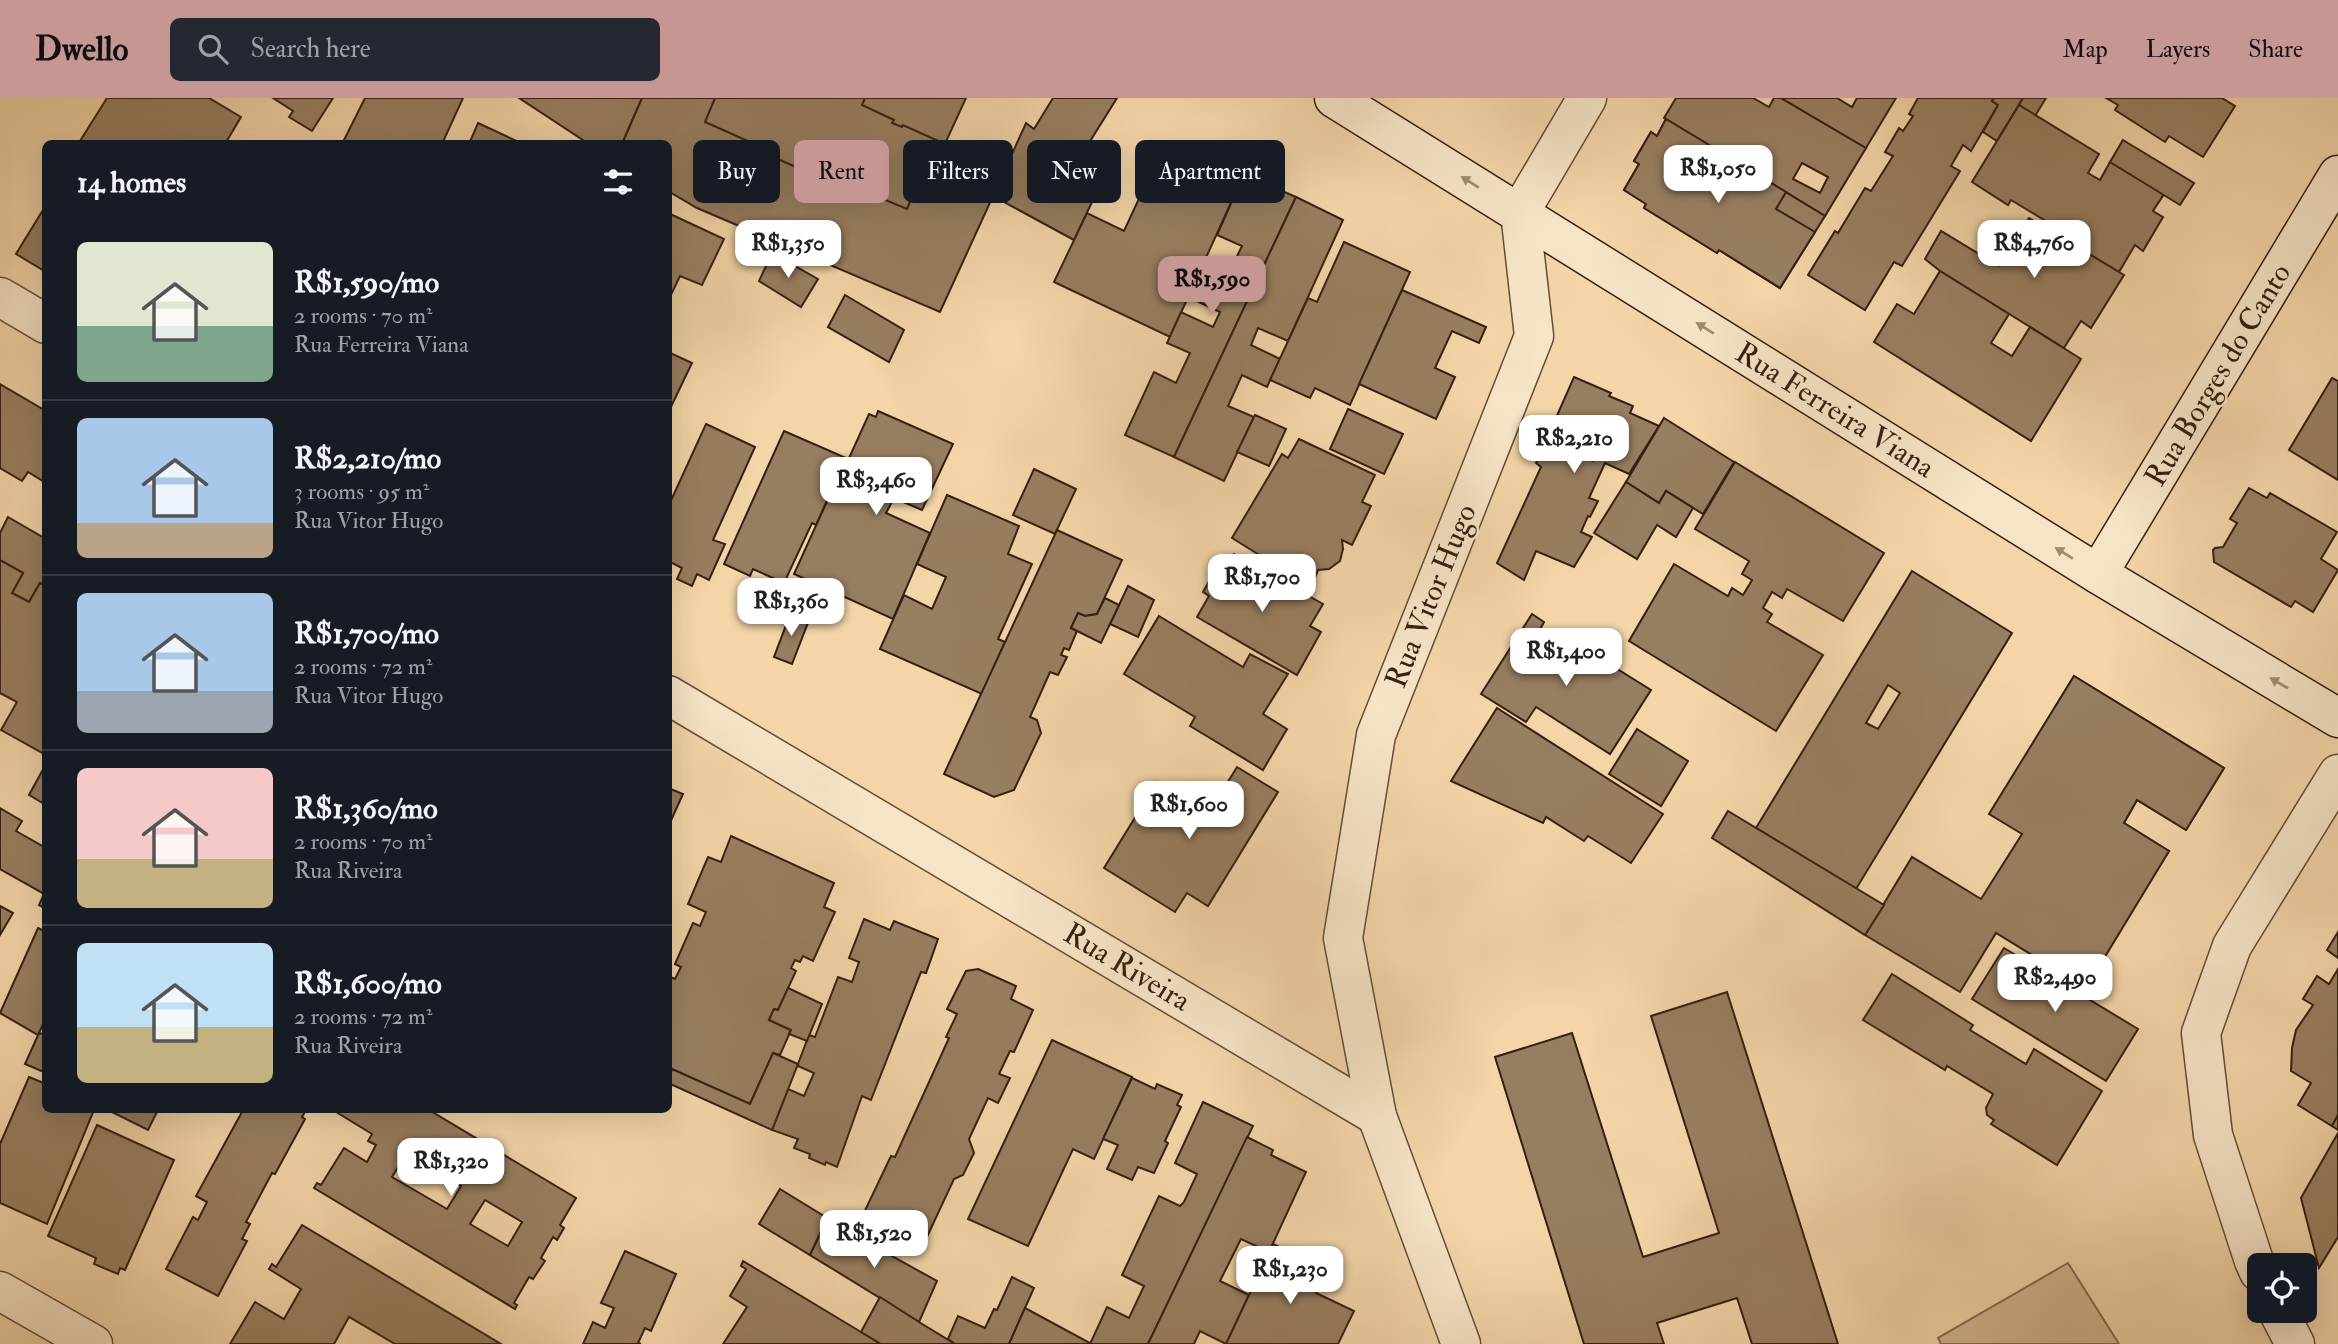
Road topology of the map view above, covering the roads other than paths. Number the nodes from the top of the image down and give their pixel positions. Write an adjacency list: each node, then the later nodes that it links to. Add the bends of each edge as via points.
1 (1334, 98): 4 (street, Rua Ferreira Viana, one-way to 1)
2 (1587, 98): 4 (street)
3 (2338, 175): 7 (street, Rua Borges do Canto)
4 (1520, 212): 7 (street, Rua Ferreira Viana, one-way to 4); 11 (street, Rua Vitor Hugo, via 1534,336 1376,735 1343,938)
5 (0, 298): 6 (street)
6 (42, 322)
7 (2098, 574): 9 (street, Rua Ferreira Viana, one-way to 7)
8 (672, 697): 11 (street, Rua Riveira)
9 (2338, 718)
10 (2338, 774): 12 (street, via 2232,946 2201,1033 2213,1135)
11 (1377, 1116): 16 (street)
12 (2250, 1253)
13 (0, 1291): 15 (street)
14 (2284, 1323): 17 (street)
15 (93, 1344)
16 (1461, 1344)
17 (2295, 1344)

